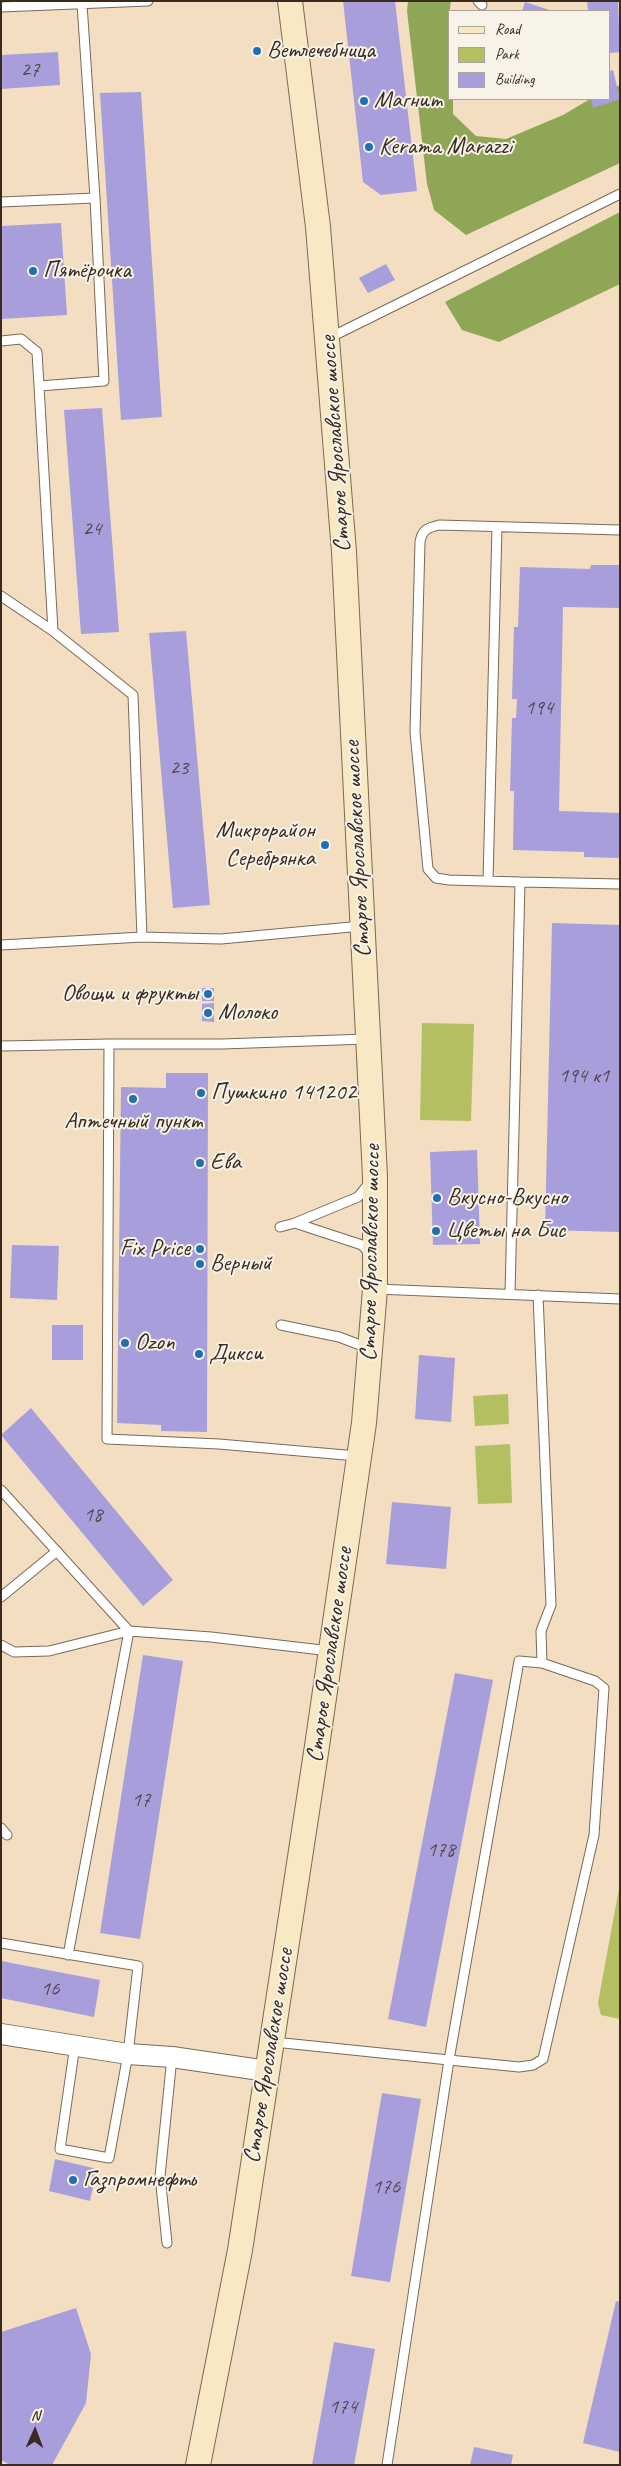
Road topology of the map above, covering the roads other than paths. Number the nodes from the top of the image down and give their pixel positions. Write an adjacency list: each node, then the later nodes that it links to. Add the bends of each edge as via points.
1 (148, 1): 4 (lane)
2 (290, 1): 9 (main road, Старое Ярославское шоссе)
3 (31, 4): 4 (lane); 5 (lane)
4 (82, 4): 7 (lane)
5 (1, 7)
6 (620, 194): 9 (lane)
7 (95, 198): 8 (lane); 11 (lane, via 104,382)
8 (1, 202)
9 (328, 338): 19 (main road, Старое Ярославское шоссе, via 344,552)
10 (1, 341): 11 (lane, via 21,339 37,352)
11 (39, 386): 15 (lane)
12 (497, 527): 13 (lane); 16 (lane); 16 (lane, via 439,526 427,528 421,534 415,732 428,869 436,878)
13 (620, 530)
14 (1, 596): 15 (lane)
15 (53, 632): 20 (lane, via 133,695)
16 (488, 881): 17 (lane)
17 (520, 882): 18 (lane); 30 (lane)
18 (620, 884)
19 (362, 926): 20 (lane, via 221,939); 22 (main road, Старое Ярославское шоссе)
20 (142, 937): 21 (lane)
21 (1, 945)
22 (368, 1039): 23 (lane); 25 (main road, Старое Ярославское шоссе)
23 (109, 1044): 24 (lane); 35 (lane, via 107,1438)
24 (1, 1046)
25 (375, 1177): 26 (lane, via 358,1196); 28 (main road, Старое Ярославское шоссе)
26 (296, 1223): 27 (lane); 28 (lane, via 362,1244)
27 (280, 1227)
28 (376, 1261): 29 (main road, Старое Ярославское шоссе)
29 (375, 1289): 30 (lane); 34 (main road, Старое Ярославское шоссе)
30 (510, 1294): 31 (lane)
31 (538, 1296): 32 (lane); 42 (lane, via 551,1605 541,1631)
32 (620, 1298)
33 (281, 1326): 34 (lane, via 339,1337)
34 (370, 1349): 35 (main road, Старое Ярославское шоссе)
35 (359, 1456): 41 (main road, Старое Ярославское шоссе)
36 (1, 1490): 37 (lane)
37 (57, 1552): 38 (lane); 39 (lane)
38 (1, 1597)
39 (129, 1631): 40 (lane, via 49,1651 14,1652); 41 (lane); 44 (lane)
40 (1, 1645)
41 (330, 1651): 46 (main road, Старое Ярославское шоссе)
42 (542, 1663): 50 (lane, via 519,1661); 50 (lane, via 595,1681 604,1688 594,1835 546,2050 543,2059 533,2066)
43 (1, 1943): 44 (lane)
44 (68, 1955): 48 (lane, via 138,1966)
45 (1, 2034): 47 (street)
46 (271, 2041): 50 (lane); 51 (main road, Старое Ярославское шоссе)
47 (75, 2045): 48 (street); 48 (lane, via 60,2149 109,2158)
48 (128, 2054): 49 (street)
49 (172, 2057): 51 (street); 52 (lane, via 160,2176)
50 (449, 2060): 54 (lane)
51 (267, 2071): 53 (main road, Старое Ярославское шоссе, via 240,2250)
52 (167, 2243)
53 (198, 2465)
54 (387, 2465)

